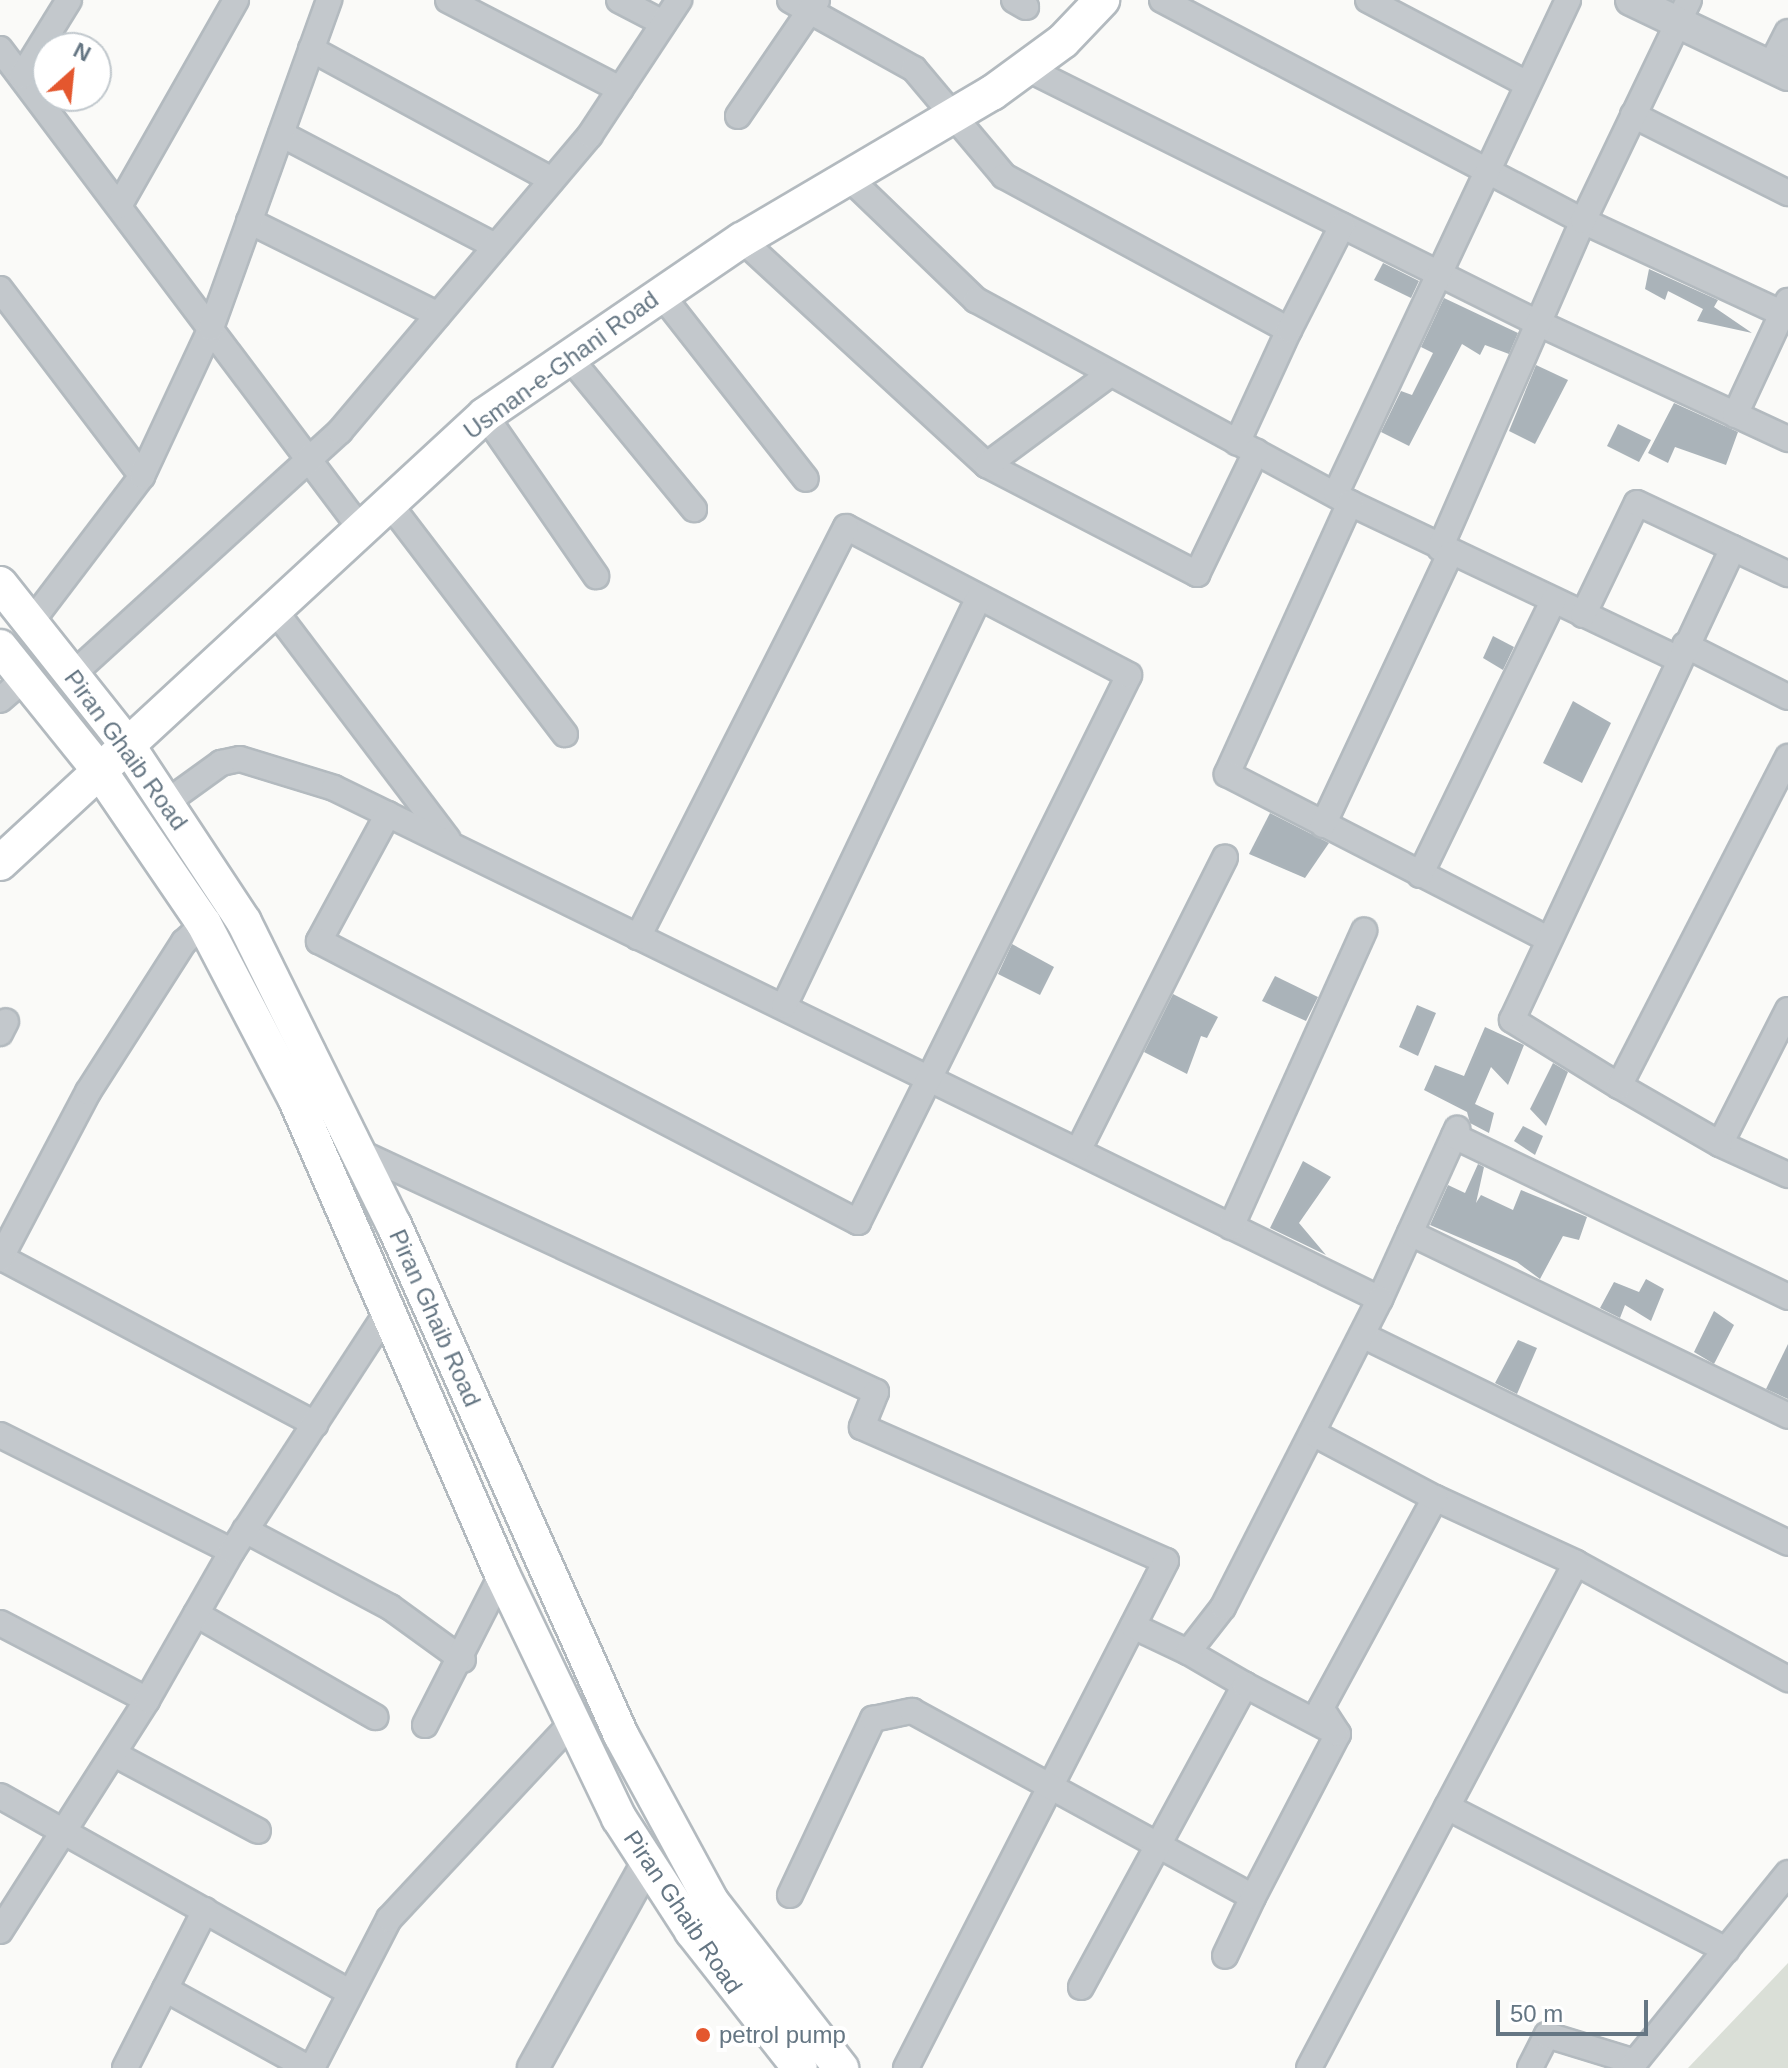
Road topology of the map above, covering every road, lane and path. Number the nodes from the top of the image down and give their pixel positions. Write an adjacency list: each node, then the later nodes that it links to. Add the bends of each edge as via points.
1 (69, 0): 20 (street)
2 (236, 0): 31 (street)
3 (329, 0): 17 (street)
4 (448, 0): 22 (street)
5 (619, 0): 14 (street)
6 (679, 0): 14 (street)
7 (1102, 0): 18 (main road, Usman-e-Ghani Road)
8 (1162, 0): 27 (street)
9 (1368, 0): 21 (street)
10 (1568, 0): 21 (street)
11 (1631, 0): 13 (street)
12 (805, 3): 24 (street); 25 (street, via 914,69)
13 (1683, 11): 19 (street); 23 (street)
14 (663, 23): 22 (street)
15 (1788, 32): 19 (street)
16 (0, 49): 20 (street)
17 (311, 49): 26 (street); 29 (street)
18 (1026, 68): 25 (main road, Usman-e-Ghani Road); 34 (street)
19 (1779, 71)
20 (22, 76): 31 (street)
21 (1527, 84): 27 (street)
22 (620, 89): 29 (street)
23 (1633, 115): 30 (street); 33 (street)
24 (738, 116)
25 (951, 117): 28 (main road, Usman-e-Ghani Road); 44 (street, via 1004,176)
26 (281, 134): 32 (street); 36 (street)
27 (1486, 170): 33 (street); 37 (street)
28 (848, 177): 35 (main road, Usman-e-Ghani Road); 46 (street, via 976,300)
29 (552, 180): 36 (street)
30 (1788, 193)
31 (119, 206): 43 (street)
32 (249, 221): 41 (street); 43 (street)
33 (1583, 221): 40 (street); 42 (street)
34 (1342, 226): 37 (street); 44 (street)
35 (742, 240): 39 (main road, Usman-e-Ghani Road); 52 (street)
36 (495, 246): 41 (street)
37 (1436, 273): 42 (street); 55 (street)
38 (0, 289): 53 (street)
39 (660, 293): 45 (main road, Usman-e-Ghani Road); 54 (street)
40 (1786, 310): 48 (street)
41 (438, 315): 51 (street, via 340,431)
42 (1538, 323): 48 (street); 60 (street)
43 (211, 328): 51 (street); 53 (street)
44 (1289, 330): 50 (street)
45 (569, 357): 47 (main road, Usman-e-Ghani Road); 57 (street)
46 (1110, 374): 50 (street); 52 (street)
47 (485, 415): 56 (main road, Usman-e-Ghani Road); 62 (street)
48 (1735, 415): 49 (street)
49 (1788, 439)
50 (1246, 447): 52 (street, via 1197,574); 55 (street)
51 (308, 458): 58 (street); 71 (street)
52 (987, 465)
53 (142, 476): 68 (street)
54 (806, 479)
55 (1343, 498): 60 (street); 80 (street, via 1227,774)
56 (388, 502): 58 (main road, Usman-e-Ghani Road); 74 (street)
57 (694, 509)
58 (360, 528): 66 (main road, Usman-e-Ghani Road)
59 (1733, 548): 61 (street); 67 (street, via 1637,503); 70 (street)
60 (1445, 551): 65 (street); 80 (street)
61 (1788, 574)
62 (596, 576)
63 (0, 584): 68 (main road, Piran Ghaib Road)
64 (979, 597): 87 (street, via 846,527); 89 (street); 92 (street, via 1129,675)
65 (1553, 601): 67 (street); 84 (street)
66 (273, 608): 75 (main road, Usman-e-Ghani Road); 81 (street)
67 (1583, 615): 70 (street)
68 (31, 622): 71 (main road, Piran Ghaib Road)
69 (0, 647): 72 (main road, Piran Ghaib Road)
70 (1682, 652): 73 (street); 88 (street)
71 (72, 675): 75 (main road, Piran Ghaib Road)
72 (12, 689): 77 (main road, Piran Ghaib Road)
73 (1788, 697)
74 (565, 734)
75 (126, 743): 77 (main road, Usman-e-Ghani Road); 78 (main road, Piran Ghaib Road)
76 (1788, 757): 93 (street)
77 (99, 770): 83 (main road, Usman-e-Ghani Road); 85 (main road, Piran Ghaib Road)
78 (167, 802): 79 (street, via 221,763 240,759 275,765); 96 (main road, Piran Ghaib Road, via 244,922)
79 (388, 814): 81 (street); 92 (street, via 319,941 858,1222)
80 (1323, 825): 84 (street)
81 (452, 845): 87 (street)
82 (1225, 857): 95 (street)
83 (0, 863)
84 (1420, 875): 88 (street)
85 (204, 924): 100 (street, via 184,942 88,1092); 103 (main road, Piran Ghaib Road, via 296,1100)
86 (1364, 931): 98 (street)
87 (638, 937): 89 (street)
88 (1546, 938): 93 (street, via 1512,1020)
89 (784, 1006): 92 (street)
90 (1788, 1010): 91 (street)
91 (1780, 1046): 94 (street)
92 (929, 1077): 95 (street)
93 (1619, 1086): 94 (street)
94 (1720, 1144): 97 (street)
95 (1079, 1149): 98 (street)
96 (359, 1152): 117 (street, via 876,1392 862,1427 1166,1561); 149 (main road, Piran Ghaib Road, via 621,1735 664,1818 711,1901)
97 (1788, 1175)
98 (1231, 1227): 102 (street)
99 (1410, 1233): 101 (street, via 1455,1132); 102 (street); 105 (street)
100 (0, 1258): 106 (street)
101 (1788, 1297)
102 (1380, 1299): 104 (street)
103 (390, 1308): 106 (street); 114 (main road, Piran Ghaib Road)
104 (1362, 1335): 107 (street); 111 (street)
105 (1788, 1416)
106 (315, 1424): 110 (street)
107 (1312, 1433): 109 (street); 118 (street, via 1223,1607)
108 (0, 1435): 112 (street)
109 (1435, 1498): 113 (street); 126 (street, via 1321,1708)
110 (245, 1530): 112 (street); 119 (street, via 390,1607)
111 (1788, 1543)
112 (232, 1551): 115 (street)
113 (1576, 1563): 120 (street); 130 (street)
114 (502, 1574): 119 (street); 124 (main road, Piran Ghaib Road)
115 (196, 1614): 122 (street); 123 (street)
116 (0, 1623): 122 (street)
117 (1133, 1626): 118 (street); 128 (street)
118 (1188, 1652): 121 (street)
119 (463, 1660): 125 (street)
120 (1788, 1679)
121 (1245, 1685): 126 (street); 133 (street)
122 (147, 1700): 127 (street)
123 (375, 1717)
124 (573, 1722): 134 (main road, Piran Ghaib Road, via 619,1818); 144 (street, via 389,1919)
125 (425, 1725)
126 (1338, 1734): 137 (street)
127 (114, 1754): 131 (street); 132 (street)
128 (1049, 1789): 133 (street); 136 (street, via 912,1711 873,1719); 150 (street)
129 (0, 1796): 131 (street)
130 (1447, 1807): 140 (street); 151 (street)
131 (65, 1830): 138 (street); 139 (street)
132 (258, 1831)
133 (1153, 1845): 137 (street); 142 (street)
134 (649, 1860): 147 (street); 148 (main road, Piran Ghaib Road, via 719,1969)
135 (1788, 1873): 140 (street)
136 (790, 1895)
137 (1253, 1897): 141 (street)
138 (205, 1910): 143 (street); 144 (street)
139 (0, 1931)
140 (1727, 1950): 152 (street, via 1635,2062 1547,2035)
141 (1225, 1956)
142 (1081, 1987)
143 (165, 1989): 145 (street); 146 (street)
144 (348, 1991): 146 (street)
145 (125, 2068)
146 (310, 2068)
147 (533, 2068)
148 (800, 2068)
149 (841, 2068)
150 (906, 2068)
151 (1309, 2068)
152 (1530, 2068)

